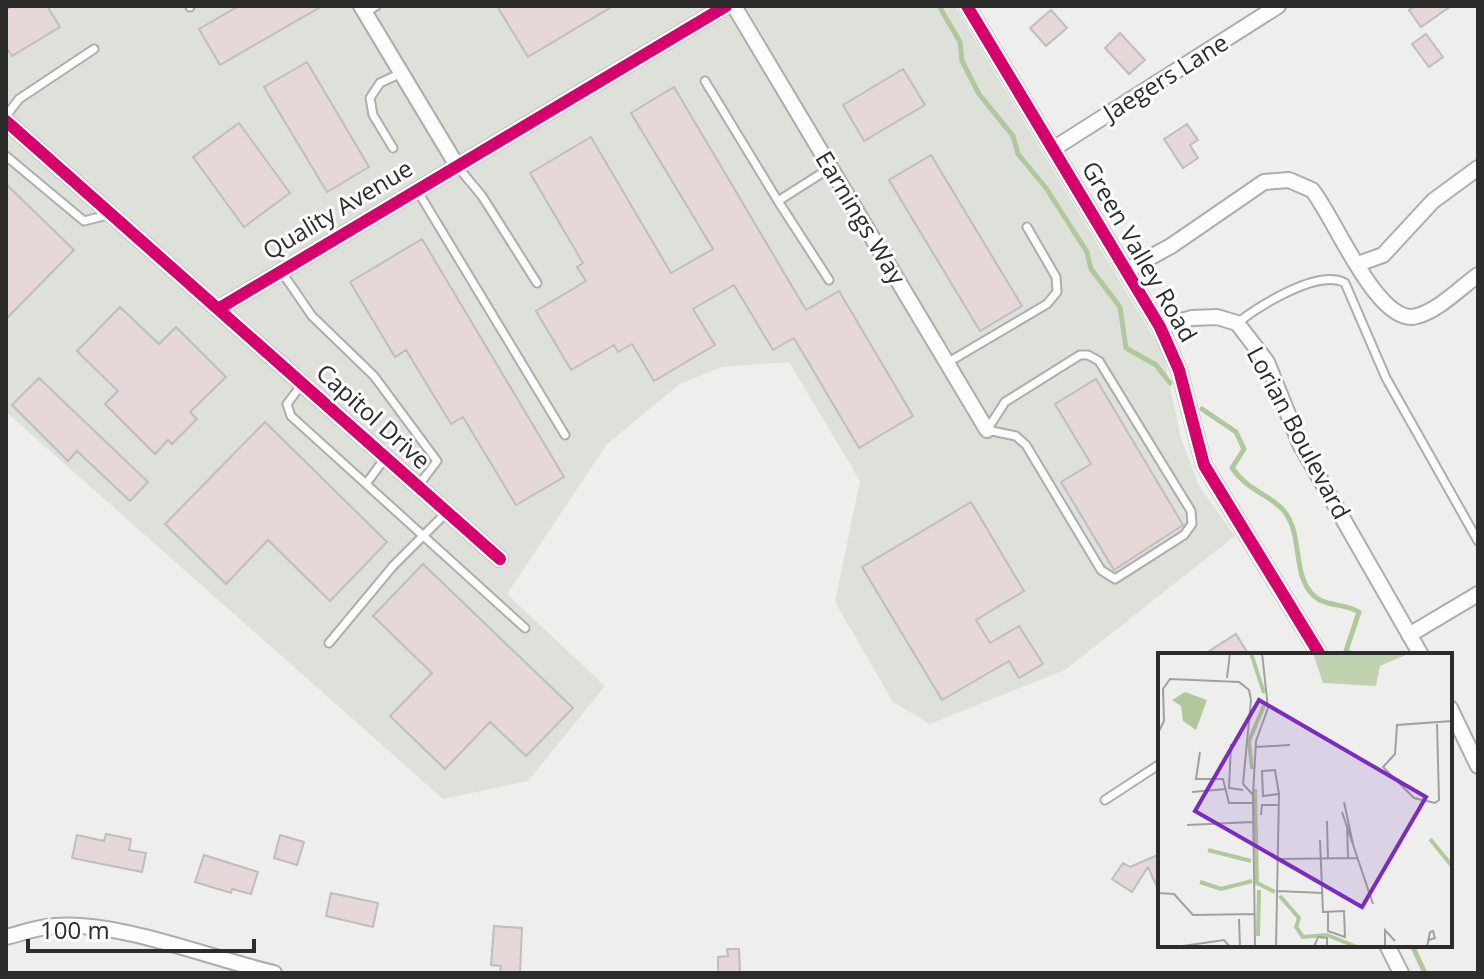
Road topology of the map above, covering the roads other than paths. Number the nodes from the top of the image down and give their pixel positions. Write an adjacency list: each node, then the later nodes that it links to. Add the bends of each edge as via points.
1 (726, 6): 13 (street, Quality Avenue)
2 (734, 6): 14 (street, Earnings Way)
3 (967, 6): 11 (street, Green Valley Road)
4 (1278, 6): 11 (street, Jaegers Lane)
5 (367, 8): 7 (street)
6 (94, 49): 9 (lane, via 19,99)
7 (401, 73): 10 (lane, via 380,83 370,98 373,115); 13 (street)
8 (705, 81): 17 (lane)
9 (7, 122): 18 (street)
10 (393, 148)
11 (1053, 149): 21 (street, Green Valley Road)
12 (6, 156): 18 (lane, via 84,221)
13 (456, 164): 16 (street, Quality Avenue); 25 (lane)
14 (830, 168): 17 (lane); 29 (street, Earnings Way)
15 (1478, 168): 20 (street, via 1433,201 1383,255)
16 (416, 188): 22 (street, Quality Avenue); 32 (lane)
17 (778, 201): 24 (lane)
18 (111, 214): 26 (street)
19 (1027, 227): 29 (lane, via 1056,277 1057,292 1047,304)
20 (1358, 264): 21 (street, via 1312,190 1276,179 1241,195 1171,246); 23 (street, via 1391,310 1408,318 1431,311)
21 (1127, 270): 28 (street, Green Valley Road)
22 (281, 271): 26 (street, Quality Avenue); 35 (lane, via 312,316 374,376 437,461)
23 (1478, 275)
24 (829, 280)
25 (537, 283)
26 (218, 309): 30 (street, Capitol Drive)
27 (1237, 323): 28 (street, Lorian Boulevard, via 1192,318); 38 (lane, via 1315,279 1345,283 1386,378); 42 (street, Lorian Boulevard, via 1267,362 1300,444)
28 (1160, 327): 44 (street, Green Valley Road, via 1185,387 1204,465)
29 (947, 363): 31 (street, Earnings Way)
30 (302, 384): 33 (street, Capitol Drive); 34 (lane, via 287,404 291,416)
31 (987, 430): 31 (lane, via 1005,402 1088,355 1109,377 1191,511 1192,524 1184,535 1115,579 1108,577 1032,452 1016,436)
32 (565, 435)
33 (385, 458): 34 (lane); 35 (street, Capitol Drive)
34 (366, 484): 37 (lane)
35 (418, 486): 36 (street, Capitol Drive)
36 (447, 512): 37 (lane); 39 (street, Capitol Drive)
37 (424, 536): 41 (lane); 43 (lane)
38 (1478, 541)
39 (500, 559)
40 (1478, 594): 42 (street)
41 (525, 628)
42 (1409, 635): 45 (street, Lorian Boulevard)
43 (329, 643)
44 (1319, 653)
45 (1420, 653)
46 (1452, 712): 48 (street)
47 (1158, 765): 49 (lane)
48 (1478, 766)
49 (1105, 800)
50 (6, 937): 52 (street, via 70,925)
51 (1388, 947): 53 (street)
52 (274, 973)
53 (1401, 973)

